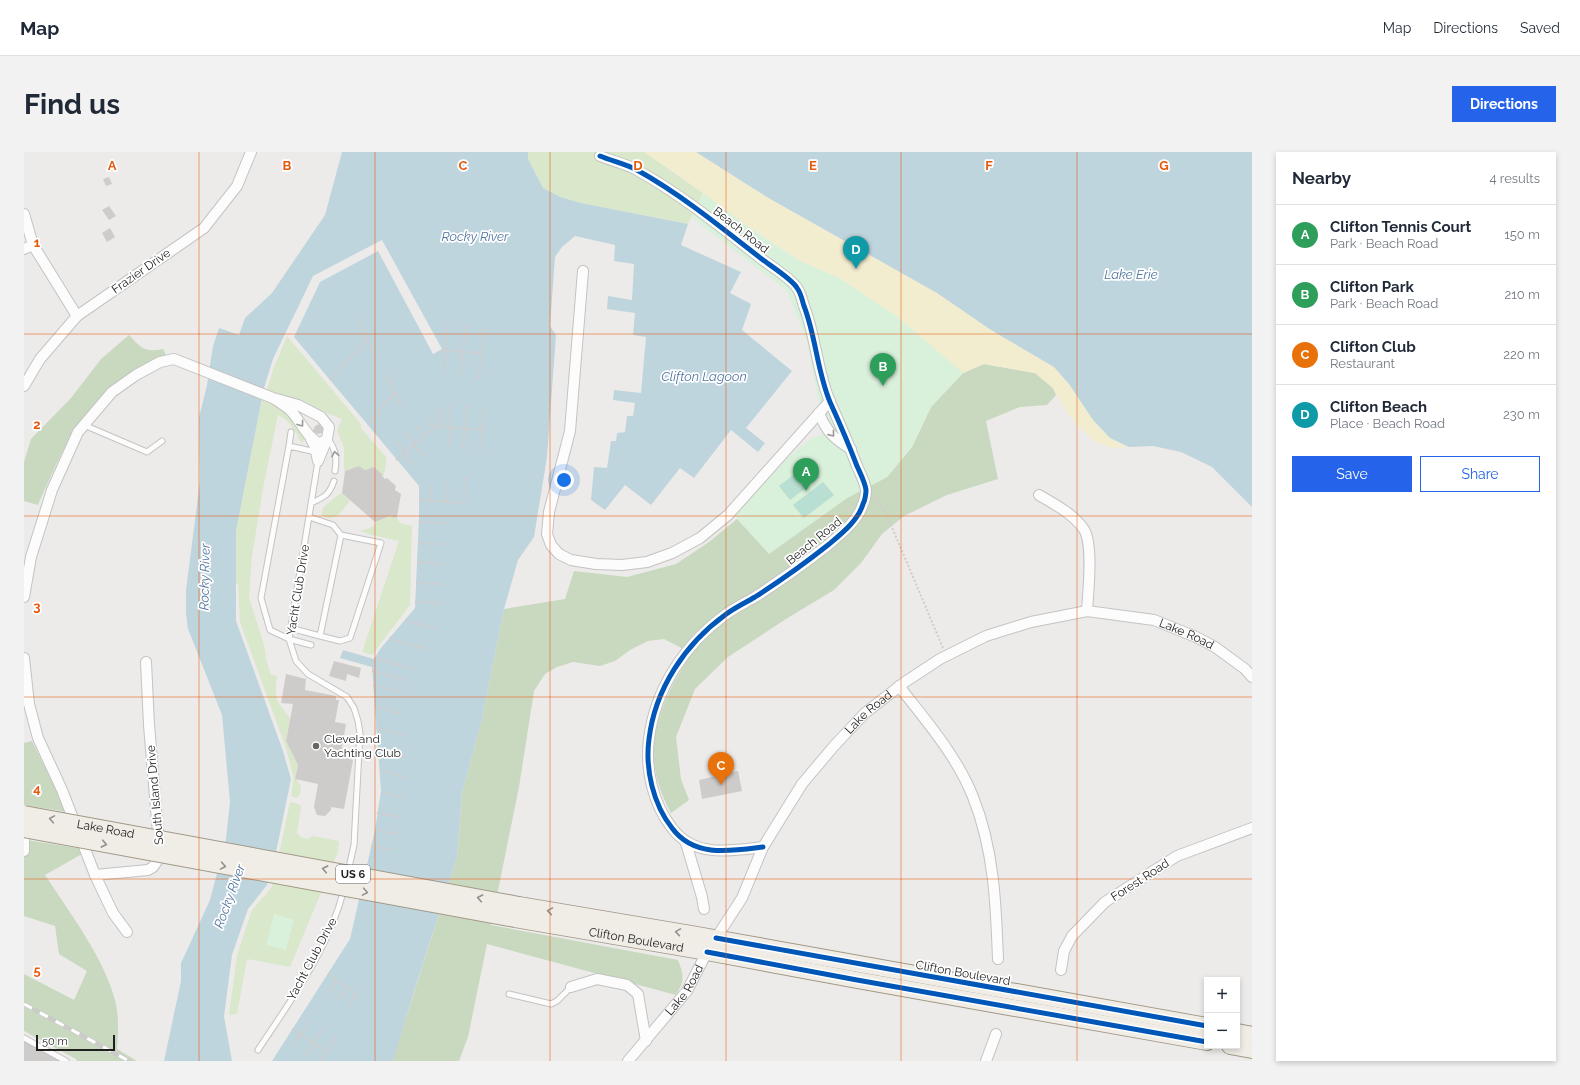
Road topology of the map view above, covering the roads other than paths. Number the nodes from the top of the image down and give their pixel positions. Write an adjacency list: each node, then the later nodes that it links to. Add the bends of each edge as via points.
1 (251, 152): 6 (street, Frazier Drive, via 237,186 204,228)
2 (600, 156): 9 (street, Beach Road, via 635,169 687,201 797,286 808,315 818,366)
3 (24, 214): 4 (street)
4 (29, 247): 6 (street)
5 (582, 271): 10 (street, via 570,431 549,512 547,534 551,545 559,554 571,560 622,565 647,562 672,553 700,538 728,514)
6 (77, 316): 7 (street, Frazier Drive, via 40,359)
7 (24, 386)
8 (273, 398): 11 (street, via 174,359 160,362 112,392); 13 (street, one-way to 13, via 290,410); 14 (street, via 298,405 321,417 329,427)
9 (830, 401): 10 (street); 17 (street, Beach Road)
10 (820, 413): 17 (street, one-way to 17, via 824,426 837,441)
11 (84, 425): 15 (lane, via 147,452); 25 (street, via 78,432 52,490 31,557)
12 (291, 432): 16 (lane)
13 (310, 437): 14 (street, via 316,443); 18 (street)
14 (327, 439): 18 (street, Yacht Club Drive); 19 (lane, one-way to 14, via 336,455)
15 (162, 441)
16 (289, 446): 18 (lane); 29 (lane, via 261,598 270,630)
17 (851, 450): 38 (street, Beach Road, via 866,490 863,506 854,520 804,564 726,614 702,634 684,654 663,691 651,722 648,744 650,772 657,801 664,816 672,830)
18 (317, 457): 22 (lane, Yacht Club Drive)
19 (335, 472)
20 (334, 481): 22 (lane, via 331,490 325,496)
21 (1039, 495): 26 (street, via 1064,510 1084,529 1090,552)
22 (311, 503): 23 (lane, Yacht Club Drive)
23 (309, 517): 24 (lane, via 333,525); 27 (lane, Yacht Club Drive)
24 (341, 535): 28 (lane); 28 (lane, via 381,544 350,638 340,641)
25 (24, 597)
26 (1088, 611): 33 (street, Lake Road, via 1154,620 1215,647); 34 (street, Lake Road, via 1031,622 986,636 946,656)
27 (290, 628): 28 (lane); 29 (lane, Yacht Club Drive)
28 (320, 636)
29 (289, 639): 30 (lane); 43 (lane, Yacht Club Drive, via 296,661 308,674 347,697 358,721 360,733 354,846)
30 (311, 646)
31 (24, 658): 42 (street, via 29,704 38,738 62,790)
32 (146, 662): 42 (street, South Island Drive, via 160,857 148,870)
33 (1252, 677)
34 (899, 686): 39 (street, Lake Road, via 865,713 834,746 802,784); 50 (street, via 936,733 973,797 989,850 996,898)
35 (24, 814): 41 (main road, Lake Road / US 6, one-way to 35, bridge)
36 (24, 828): 40 (street); 41 (main road, Lake Road / US 6, one-way to 41, bridge)
37 (1252, 828): 51 (street, Forest Road, via 1177,856 1105,902 1072,936 1064,951)
38 (686, 843): 39 (street, Beach Road, via 728,852); 45 (street, Beach Road)
39 (763, 847): 48 (street, Lake Road, via 742,898)
40 (24, 851)
41 (186, 851): 46 (main road, Clifton Boulevard / US 6, bridge)
42 (95, 875): 47 (street, via 113,913)
43 (347, 876)
44 (345, 884): 62 (lane, Yacht Club Drive, via 339,907 321,947 303,981)
45 (704, 909)
46 (517, 912): 48 (main road, Clifton Boulevard / US 6, one-way to 46); 49 (main road, Clifton Boulevard / US 6)
47 (127, 932)
48 (716, 938): 49 (street, Lake Road); 54 (main road, Clifton Boulevard / US 6)
49 (707, 952): 59 (street, Lake Road, via 687,992); 60 (main road, Clifton Boulevard / US 6)
50 (998, 959)
51 (1061, 970)
52 (571, 987): 53 (lane, via 551,1004); 59 (street, via 598,979 627,985 638,994)
53 (509, 994)
54 (1204, 1025)
55 (1240, 1033): 57 (main road)
56 (996, 1034): 66 (street)
57 (1252, 1035)
58 (24, 1038): 64 (lane)
59 (646, 1041): 65 (street, Lake Road)
60 (1204, 1041)
61 (1240, 1048): 63 (main road)
62 (258, 1050)
63 (1252, 1050)
64 (66, 1061)
65 (628, 1061)
66 (986, 1061)

